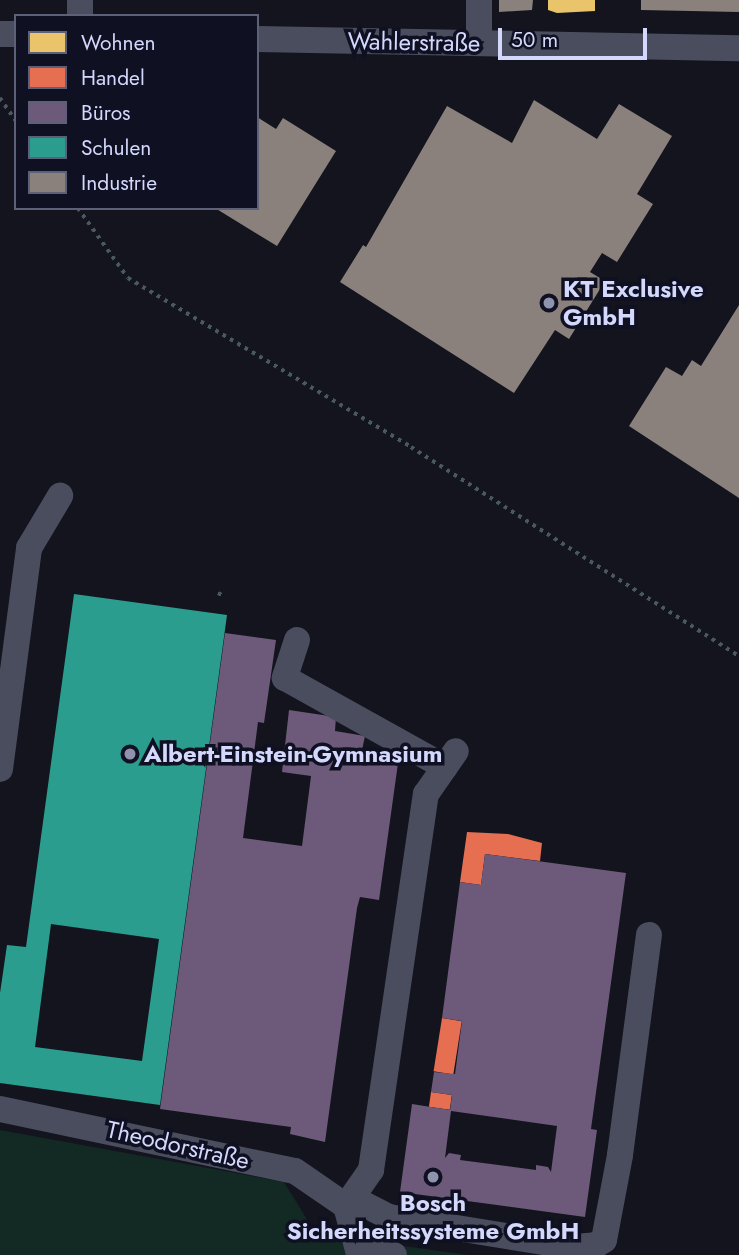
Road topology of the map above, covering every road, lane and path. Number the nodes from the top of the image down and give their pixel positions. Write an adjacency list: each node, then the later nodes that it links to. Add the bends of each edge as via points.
1 (479, 0): 3 (street)
2 (259, 39): 3 (street, Wahlerstraße)
3 (479, 43): 4 (street, Wahlerstraße)
4 (739, 48)
5 (0, 98): 6 (path)
6 (14, 118)
7 (79, 210): 12 (path, via 128,278 411,447)
8 (60, 496): 13 (street, via 29,548)
9 (218, 593): 10 (path)
10 (224, 596)
11 (297, 639): 16 (street, via 285,678 450,759 426,794 371,1170)
12 (739, 656)
13 (0, 769)
14 (649, 935): 16 (street, Theodorstraße, via 604,1240 575,1247 389,1217)
15 (0, 1109): 16 (street, Theodorstraße, via 295,1171)
16 (349, 1202): 17 (street, via 358,1250)
17 (394, 1255)

